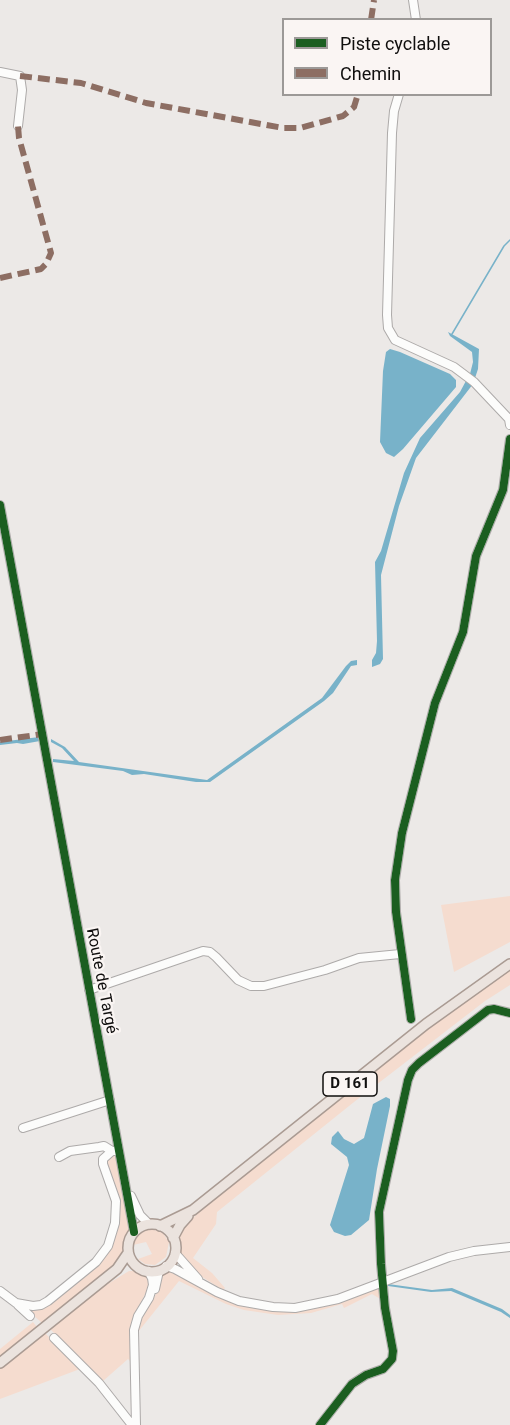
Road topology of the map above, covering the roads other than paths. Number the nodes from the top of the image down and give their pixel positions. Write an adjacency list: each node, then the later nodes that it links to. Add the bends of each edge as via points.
1 (412, 1): 2 (street)
2 (416, 18)
3 (0, 72): 5 (street, via 20,76)
4 (398, 96): 6 (street, via 392,133 388,328 395,340 454,367 474,382 509,419)
5 (18, 126)
6 (510, 425)
7 (510, 440): 9 (street, via 503,490 476,556 463,632 435,703 402,833 395,880)
8 (0, 505): 11 (street, Route de Targé)
9 (400, 954): 11 (street, via 359,958 264,986 251,986 238,980 210,952 203,951); 13 (street)
10 (510, 964): 19 (main road, D 161, via 426,1024)
11 (89, 990): 14 (street, Route de Targé)
12 (510, 1014): 29 (street, via 488,1010 412,1070 379,1212)
13 (411, 1019)
14 (110, 1100): 15 (street); 16 (street, Route de Targé)
15 (23, 1128)
16 (116, 1151): 17 (street, via 104,1146 70,1151); 18 (street, Route de Targé); 34 (street, via 103,1164 116,1201 108,1246 96,1262 48,1301 33,1306)
17 (58, 1157)
18 (126, 1187): 20 (street, Route de Targé); 22 (street, Route de Targé)
19 (193, 1210): 21 (main road, D 161); 23 (main road, D 161)
20 (149, 1224): 21 (main road); 22 (main road)
21 (160, 1226): 23 (main road)
22 (134, 1232): 25 (main road)
23 (174, 1238): 26 (main road)
24 (510, 1247): 29 (street, via 449,1257)
25 (128, 1253): 28 (main road); 30 (main road, via 117,1269)
26 (175, 1253): 27 (main road); 31 (street)
27 (163, 1269): 28 (main road); 31 (street, via 175,1269); 33 (street)
28 (143, 1270): 30 (main road, via 128,1268); 33 (street, via 152,1278)
29 (383, 1282): 31 (street, via 328,1302 284,1308 239,1301); 39 (street, via 392,1359 383,1370 358,1378)
30 (98, 1284): 37 (main road)
31 (206, 1286)
32 (0, 1291): 34 (street)
33 (149, 1298): 38 (street, via 134,1330)
34 (16, 1303): 35 (street)
35 (30, 1316)
36 (54, 1338): 38 (street)
37 (0, 1363)
38 (134, 1425)
39 (320, 1425)

